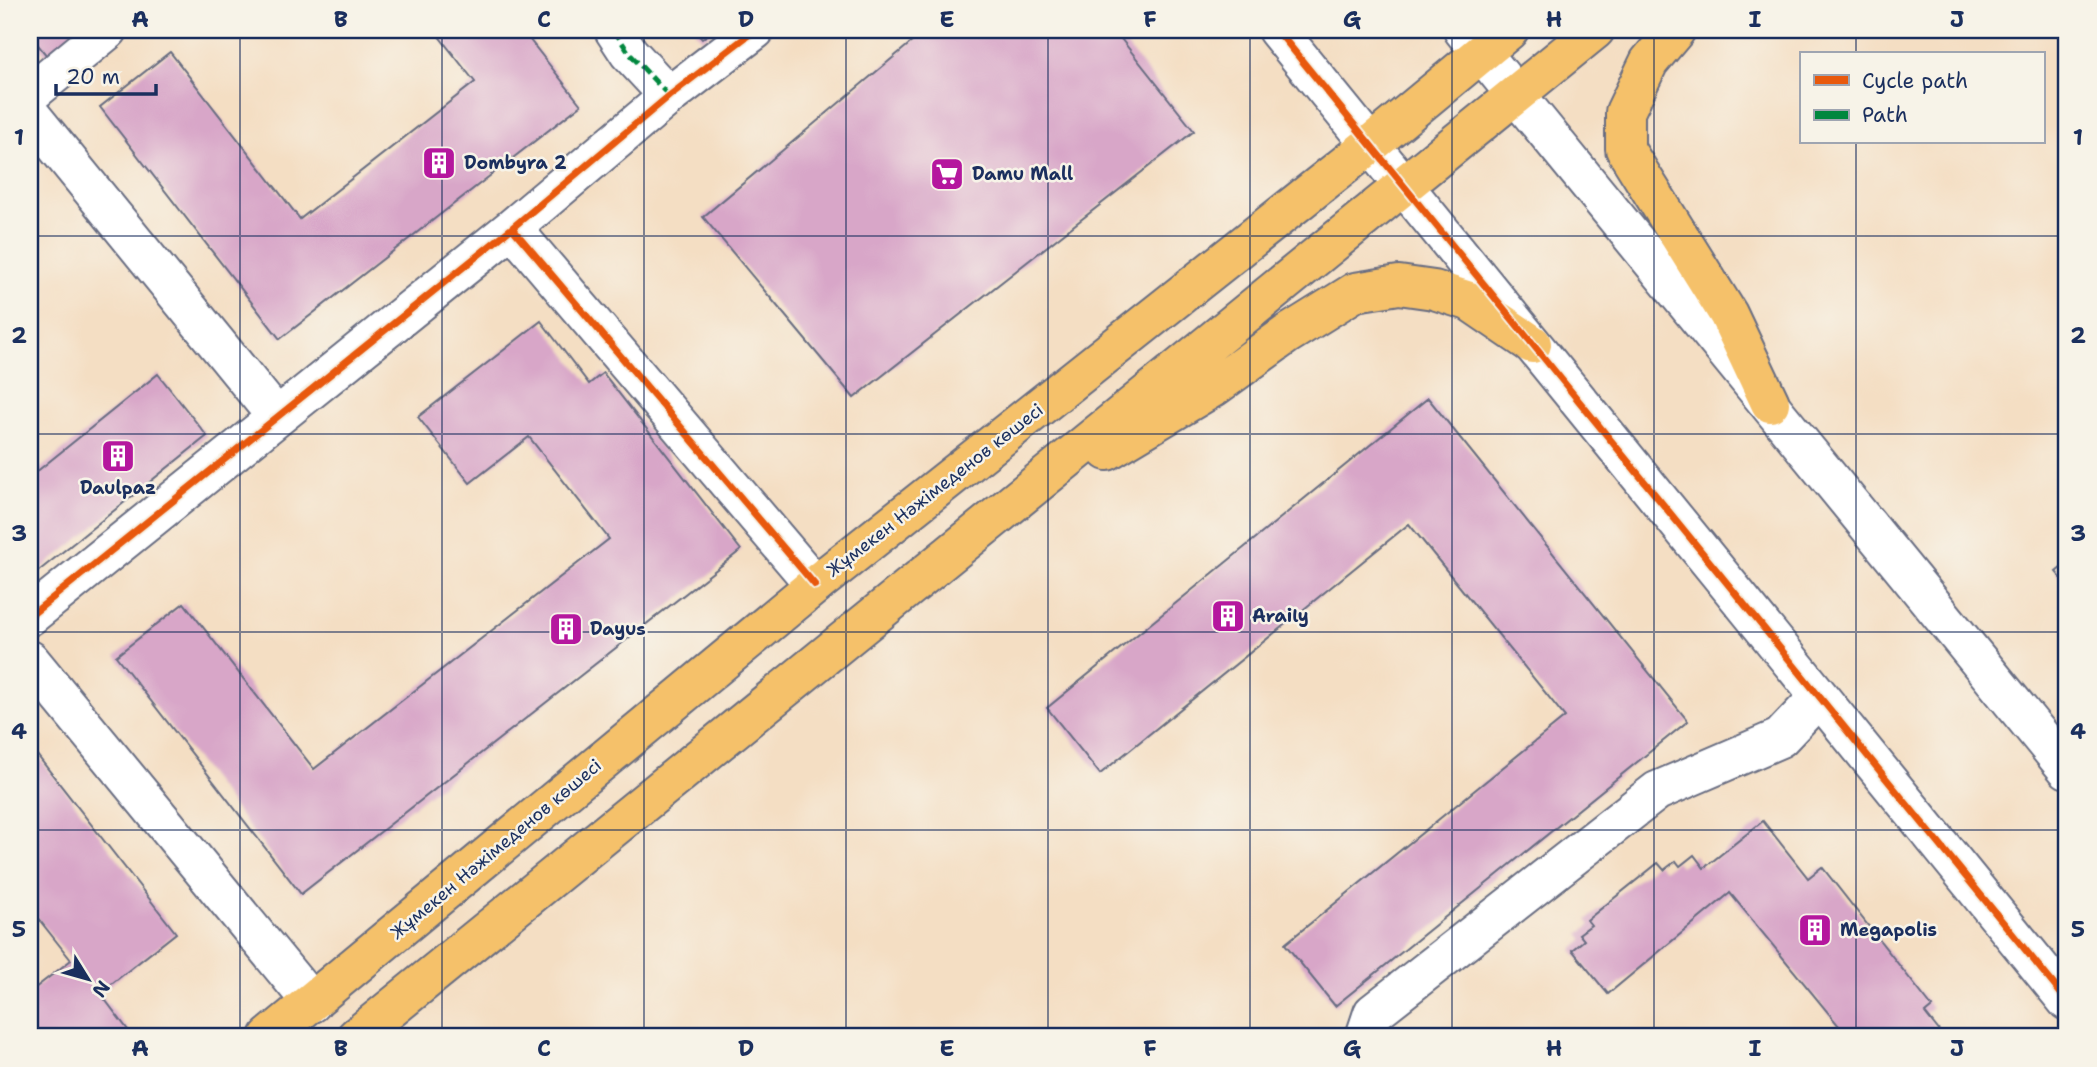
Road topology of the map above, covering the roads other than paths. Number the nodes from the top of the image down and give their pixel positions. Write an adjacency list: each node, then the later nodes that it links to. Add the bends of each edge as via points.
1 (108, 30): 8 (street)
2 (614, 30): 10 (street)
3 (755, 30): 10 (street)
4 (1277, 30): 12 (street)
5 (1595, 30): 9 (main road)
6 (1676, 30): 16 (main road, via 1649,62 1625,112 1625,149 1728,314)
7 (1484, 37): 9 (street); 12 (main road, Жұмекен Нәжімеденов көшесі)
8 (30, 94)
9 (1514, 94): 13 (main road); 16 (street)
10 (669, 96): 14 (street)
11 (30, 114): 17 (street)
12 (1370, 145): 13 (street); 19 (main road, Жұмекен Нәжімеденов көшесі)
13 (1403, 185): 15 (street); 18 (main road)
14 (512, 228): 17 (street); 19 (street)
15 (1532, 344): 18 (main road, via 1469,301 1434,290 1399,285 1355,292 1147,429 1105,452); 22 (street)
16 (1770, 403): 23 (street)
17 (276, 416): 20 (street)
18 (1059, 468): 27 (main road)
19 (815, 584): 25 (main road, Жұмекен Нәжімеденов көшесі)
20 (30, 616)
21 (30, 660): 25 (street)
22 (1819, 696): 24 (street); 28 (street, via 1780,738 1657,791 1373,1013)
23 (2067, 769)
24 (2067, 1001)
25 (312, 1003): 26 (main road, Жұмекен Нәжімеденов көшесі)
26 (269, 1037)
27 (356, 1037)
28 (1365, 1037)

